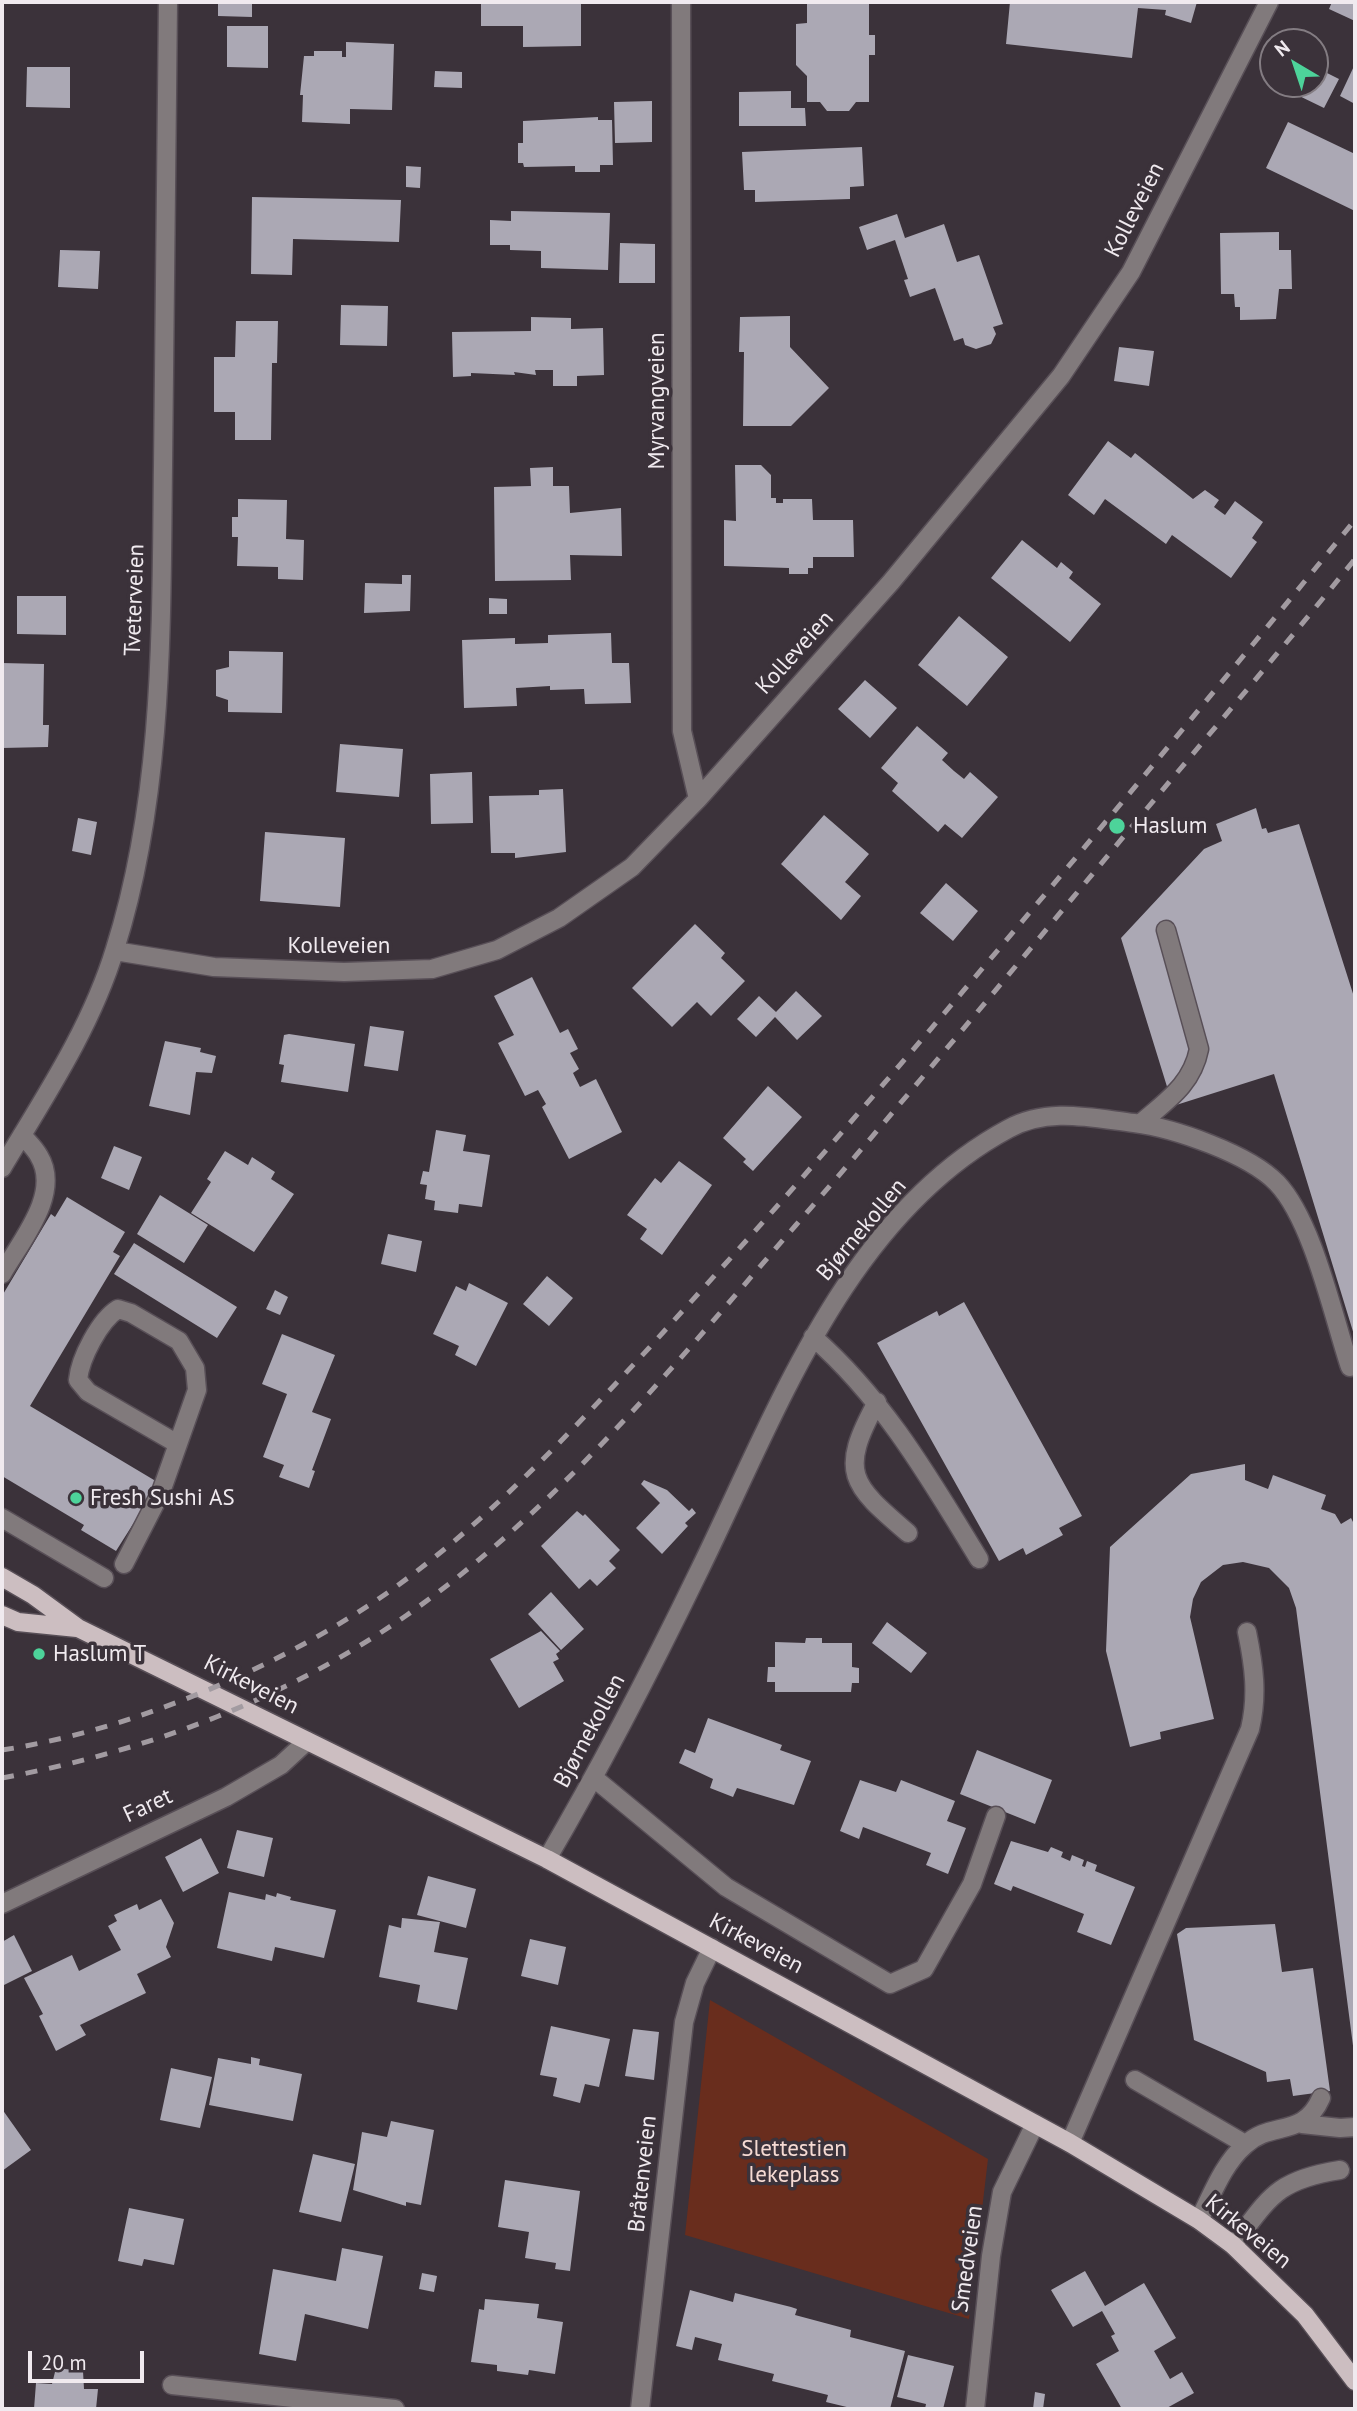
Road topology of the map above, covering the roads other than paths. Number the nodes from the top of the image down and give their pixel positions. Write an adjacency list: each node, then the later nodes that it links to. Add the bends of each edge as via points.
1 (168, 2): 6 (street, Tveterveien, via 162,555 154,749 136,874)
2 (681, 2): 4 (street, Myrvangveien, via 682,731)
3 (1269, 2): 4 (street, Kolleveien, via 1131,272 1061,376 891,582)
4 (698, 799): 6 (street, Kolleveien, via 632,867 559,918 497,950 432,970 214,967)
5 (1166, 930): 7 (street, via 1199,1049 1184,1087)
6 (115, 951): 8 (street, Tveterveien, via 76,1041)
7 (1140, 1124): 11 (street, Bjørnekollen, via 1055,1114 1009,1128 953,1166 904,1211 848,1279); 12 (street, Bjørnekollen, via 1224,1149 1277,1183 1302,1222)
8 (22, 1135): 9 (street, Tveterveien); 10 (street, via 40,1156 47,1179 43,1203)
9 (2, 1168)
10 (2, 1274)
11 (813, 1337): 13 (street); 25 (street, Bjørnekollen)
12 (1350, 1367)
13 (877, 1402): 16 (street, via 862,1429 853,1462 856,1481 869,1499); 17 (street, via 907,1440)
14 (176, 1443): 14 (street, via 197,1390 195,1367 179,1341 118,1309 107,1316 79,1369 78,1380 88,1392); 18 (street, via 161,1492)
15 (2, 1518): 20 (street)
16 (908, 1533)
17 (979, 1559)
18 (124, 1564)
19 (2, 1577): 22 (main road, Kirkeveien)
20 (104, 1578)
21 (2, 1615): 22 (main road, Kirkeveien, via 18,1622)
22 (78, 1628): 24 (main road, Kirkeveien)
23 (1247, 1632): 35 (street, via 1255,1673 1250,1729)
24 (307, 1741): 27 (main road, Kirkeveien); 28 (street, Faret, via 281,1765 226,1797)
25 (594, 1778): 26 (street, via 726,1887 890,1984 924,1969 972,1884); 27 (street, Bjørnekollen)
26 (996, 1816)
27 (547, 1859): 29 (main road, Kirkeveien)
28 (2, 1904)
29 (712, 1948): 32 (main road, Kirkeveien); 43 (street, Bråtenveien, via 695,1983 684,2022)
30 (1135, 2080): 36 (street)
31 (1321, 2098): 33 (street)
32 (1035, 2124): 35 (main road, Kirkeveien); 44 (street, Smedveien, via 1002,2192)
33 (1302, 2124): 34 (street); 36 (street, via 1262,2134)
34 (1355, 2127)
35 (1070, 2143): 38 (main road, Kirkeveien)
36 (1245, 2144): 38 (street, via 1226,2168)
37 (1340, 2170): 39 (street, via 1289,2182 1265,2203)
38 (1199, 2220): 39 (main road, Kirkeveien)
39 (1233, 2245): 40 (main road, Kirkeveien, via 1305,2315)
40 (1355, 2381)
41 (172, 2385): 42 (street)
42 (395, 2409)
43 (640, 2409)
44 (975, 2409)

